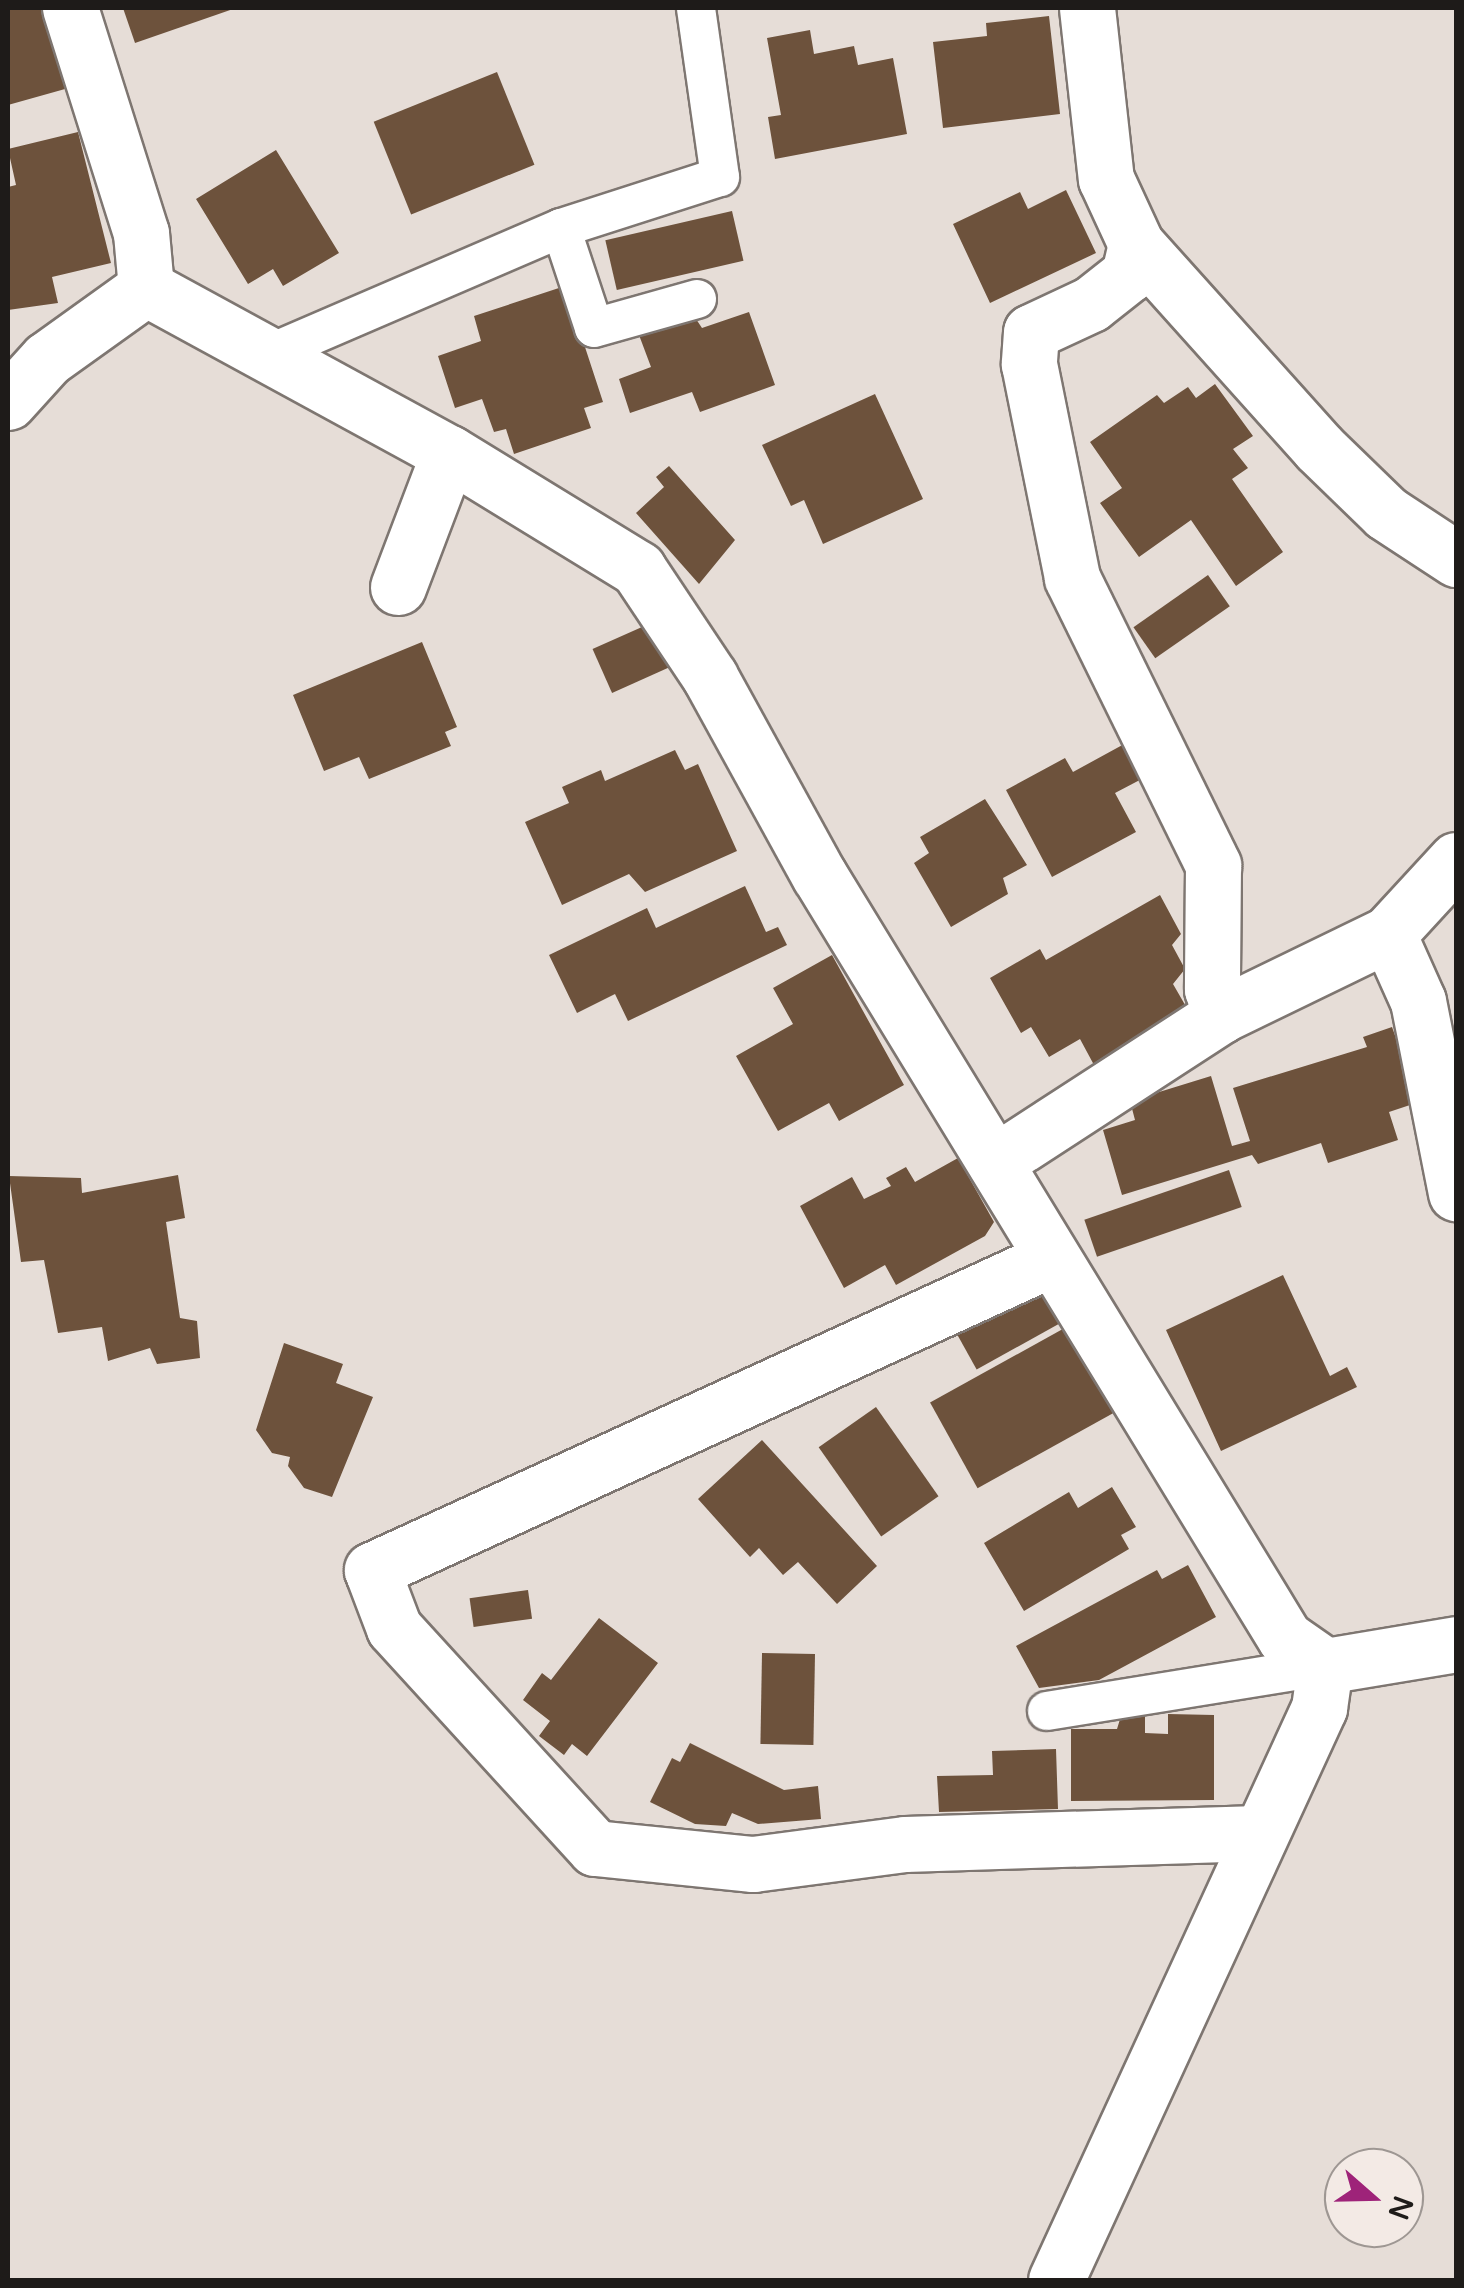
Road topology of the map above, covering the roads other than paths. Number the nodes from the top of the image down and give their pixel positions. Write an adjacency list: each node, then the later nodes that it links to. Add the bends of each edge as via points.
1 (70, 8): 6 (street, via 141,233)
2 (696, 8): 4 (lane, via 720,177)
3 (1087, 8): 5 (street, via 1106,179)
4 (561, 228): 7 (lane, via 594,328); 8 (lane)
5 (1136, 244): 11 (street, via 1386,514); 15 (street, via 1129,274 1090,304 1031,332 1030,364 1072,578 1212,865 1212,988)
6 (146, 288): 8 (street); 9 (street, via 47,359)
7 (697, 299)
8 (271, 353): 10 (street)
9 (8, 402)
10 (449, 453): 12 (street); 16 (street, via 638,569 710,677 820,875)
11 (1456, 559)
12 (398, 587)
13 (1456, 860): 14 (street)
14 (1388, 934): 15 (street); 17 (street, via 1418,1001)
15 (1221, 1015): 16 (street)
16 (995, 1162): 18 (street)
17 (1456, 1193)
18 (1051, 1259): 20 (street, via 1285,1638); 22 (street, via 372,1570 394,1628 595,1848 753,1864 905,1844)
19 (1456, 1644): 20 (street)
20 (1325, 1666): 21 (lane); 22 (street, via 1319,1708)
21 (1047, 1711)
22 (1258, 1833): 23 (street)
23 (1056, 2280)

